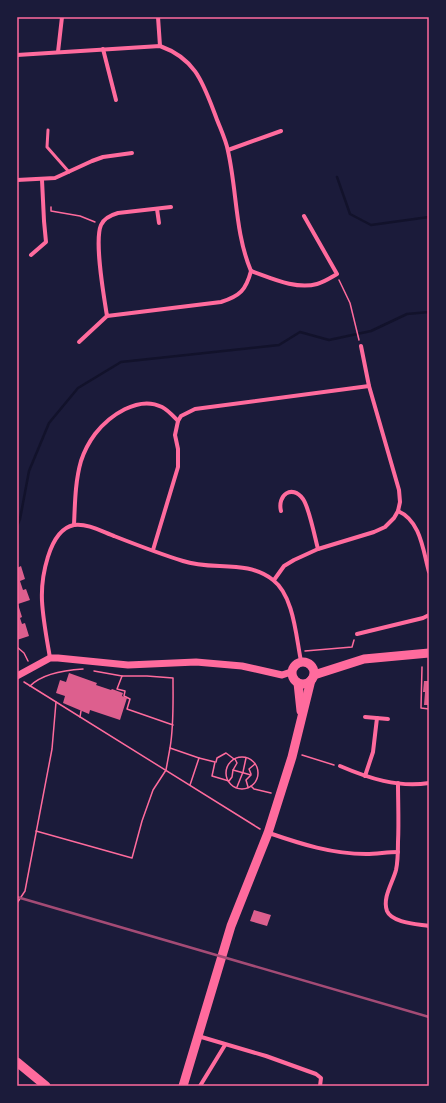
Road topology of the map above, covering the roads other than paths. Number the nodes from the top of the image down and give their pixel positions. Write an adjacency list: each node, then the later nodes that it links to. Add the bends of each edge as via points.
1 (62, 17): 5 (street)
2 (158, 17): 3 (street)
3 (160, 46): 4 (street); 10 (street, via 180,55 200,78)
4 (103, 49): 5 (street); 7 (street)
5 (58, 52): 6 (street)
6 (17, 55)
7 (116, 100)
8 (48, 130): 12 (lane, via 47,147)
9 (281, 131): 10 (street)
10 (228, 150): 20 (street, via 241,243)
11 (132, 153): 12 (street, via 103,157)
12 (69, 172): 14 (street)
13 (17, 180): 14 (street)
14 (42, 180): 19 (street, via 46,242)
15 (171, 207): 16 (street)
16 (158, 209): 18 (street); 21 (street, via 118,213 101,224 98,241)
17 (304, 216): 20 (street, via 337,274 307,286)
18 (159, 223)
19 (31, 255)
20 (251, 271): 21 (street, via 242,292 232,299)
21 (107, 316): 22 (street)
22 (79, 342)
23 (361, 346): 24 (street)
24 (369, 386): 25 (street, via 194,409 180,416); 27 (street, via 399,490)
25 (178, 421): 28 (street, via 161,406 151,403 123,410 102,426 94,435 81,461 75,493); 29 (street, via 175,435 178,467)
26 (280, 511): 30 (street, via 281,498 285,493 295,493 302,498)
27 (398, 511): 30 (street, via 385,527); 31 (street, via 406,514 418,531)
28 (74, 526): 29 (street, via 94,528); 37 (street, via 65,529 57,537 44,573 42,601)
29 (153, 550): 32 (street, via 184,562 242,567)
30 (318, 550): 32 (street, via 284,566)
31 (429, 572)
32 (274, 580): 36 (street, via 289,604)
33 (429, 614): 34 (street, via 423,618)
34 (357, 634)
35 (429, 653): 40 (main road, via 364,659)
36 (300, 657): 38 (main road); 40 (main road, via 314,669)
37 (50, 658): 38 (street, via 128,665 196,662 242,666 282,675); 39 (street)
38 (291, 672): 41 (main road, via 292,678)
39 (17, 676)
40 (313, 678): 41 (main road, via 307,684); 42 (main road)
41 (298, 683): 42 (main road)
42 (302, 717): 50 (main road, via 294,752)
43 (365, 717): 44 (street)
44 (377, 718): 45 (street); 47 (street, via 373,752)
45 (388, 720)
46 (340, 766): 47 (street)
47 (365, 776): 49 (street)
48 (429, 783): 49 (street)
49 (398, 784): 51 (street)
50 (268, 833): 51 (street, via 305,846 332,851 366,854); 53 (main road, via 232,926)
51 (398, 852): 52 (street, via 396,870 385,903 387,912 401,921)
52 (429, 926)
53 (198, 1036): 54 (street); 57 (main road)
54 (225, 1045): 58 (street); 59 (street, via 316,1074 321,1078)
55 (17, 1062): 56 (main road)
56 (46, 1086)
57 (183, 1086)
58 (200, 1086)
59 (320, 1086)

